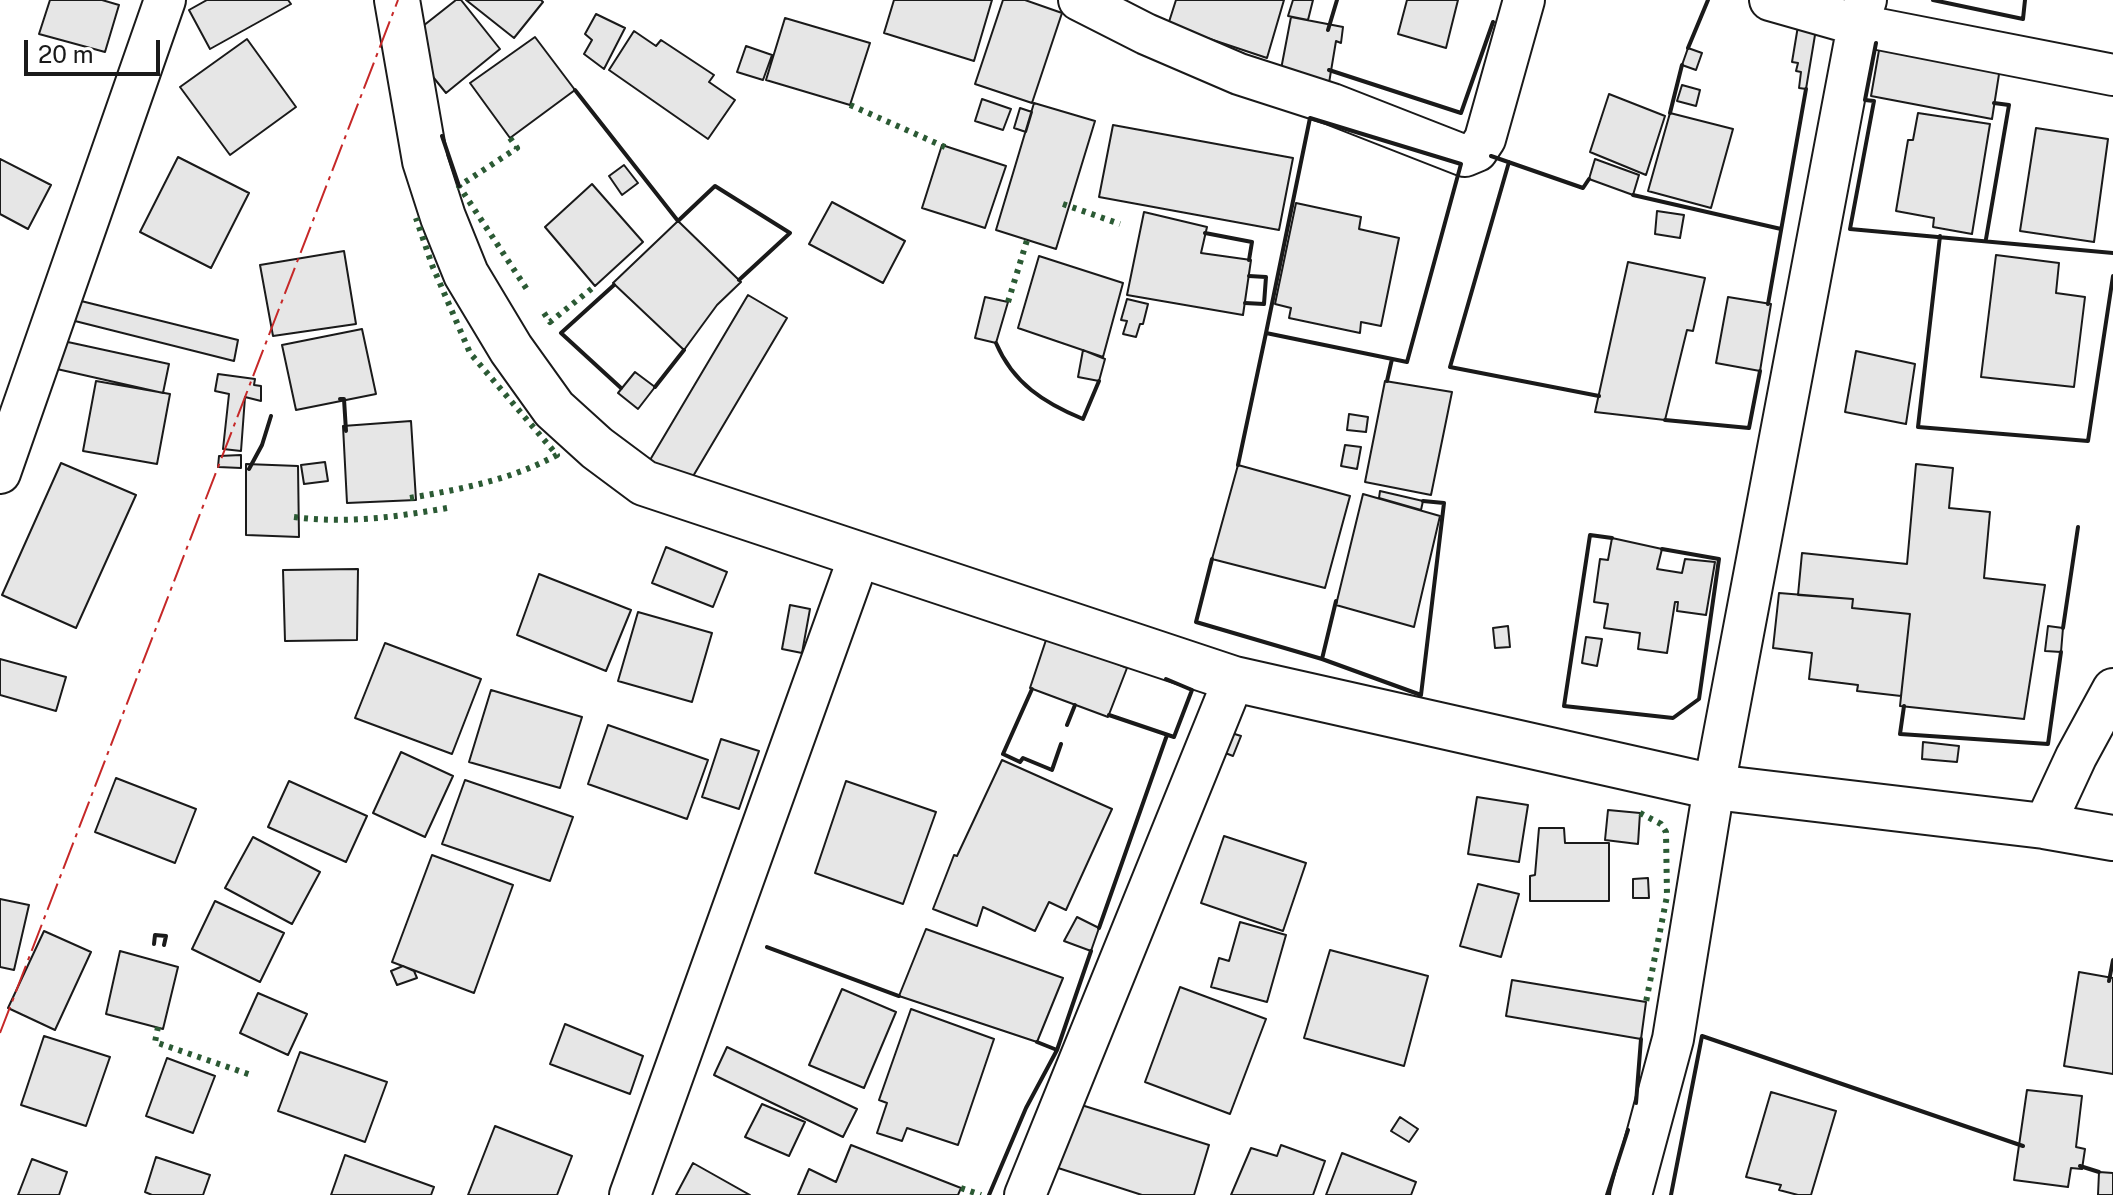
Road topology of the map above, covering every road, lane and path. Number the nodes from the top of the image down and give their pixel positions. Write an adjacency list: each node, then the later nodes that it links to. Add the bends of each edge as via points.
1 (165, 0): 8 (street)
2 (397, 0): 9 (street, via 425,161 443,217 466,274 554,409 644,483)
3 (1079, 0): 4 (street, via 1239,74 1465,156 1485,139)
4 (1524, 0)
5 (1770, 0): 6 (street)
6 (1862, 12): 7 (street); 12 (street)
7 (2113, 75)
8 (0, 473)
9 (860, 554): 10 (street); 15 (street)
10 (1234, 679): 12 (street); 16 (street)
11 (2113, 689): 13 (street)
12 (1714, 787): 13 (street); 17 (street, via 1673,1039)
13 (2044, 826): 14 (street)
14 (2113, 838)
15 (630, 1195)
16 (1025, 1195)
17 (1631, 1195)

